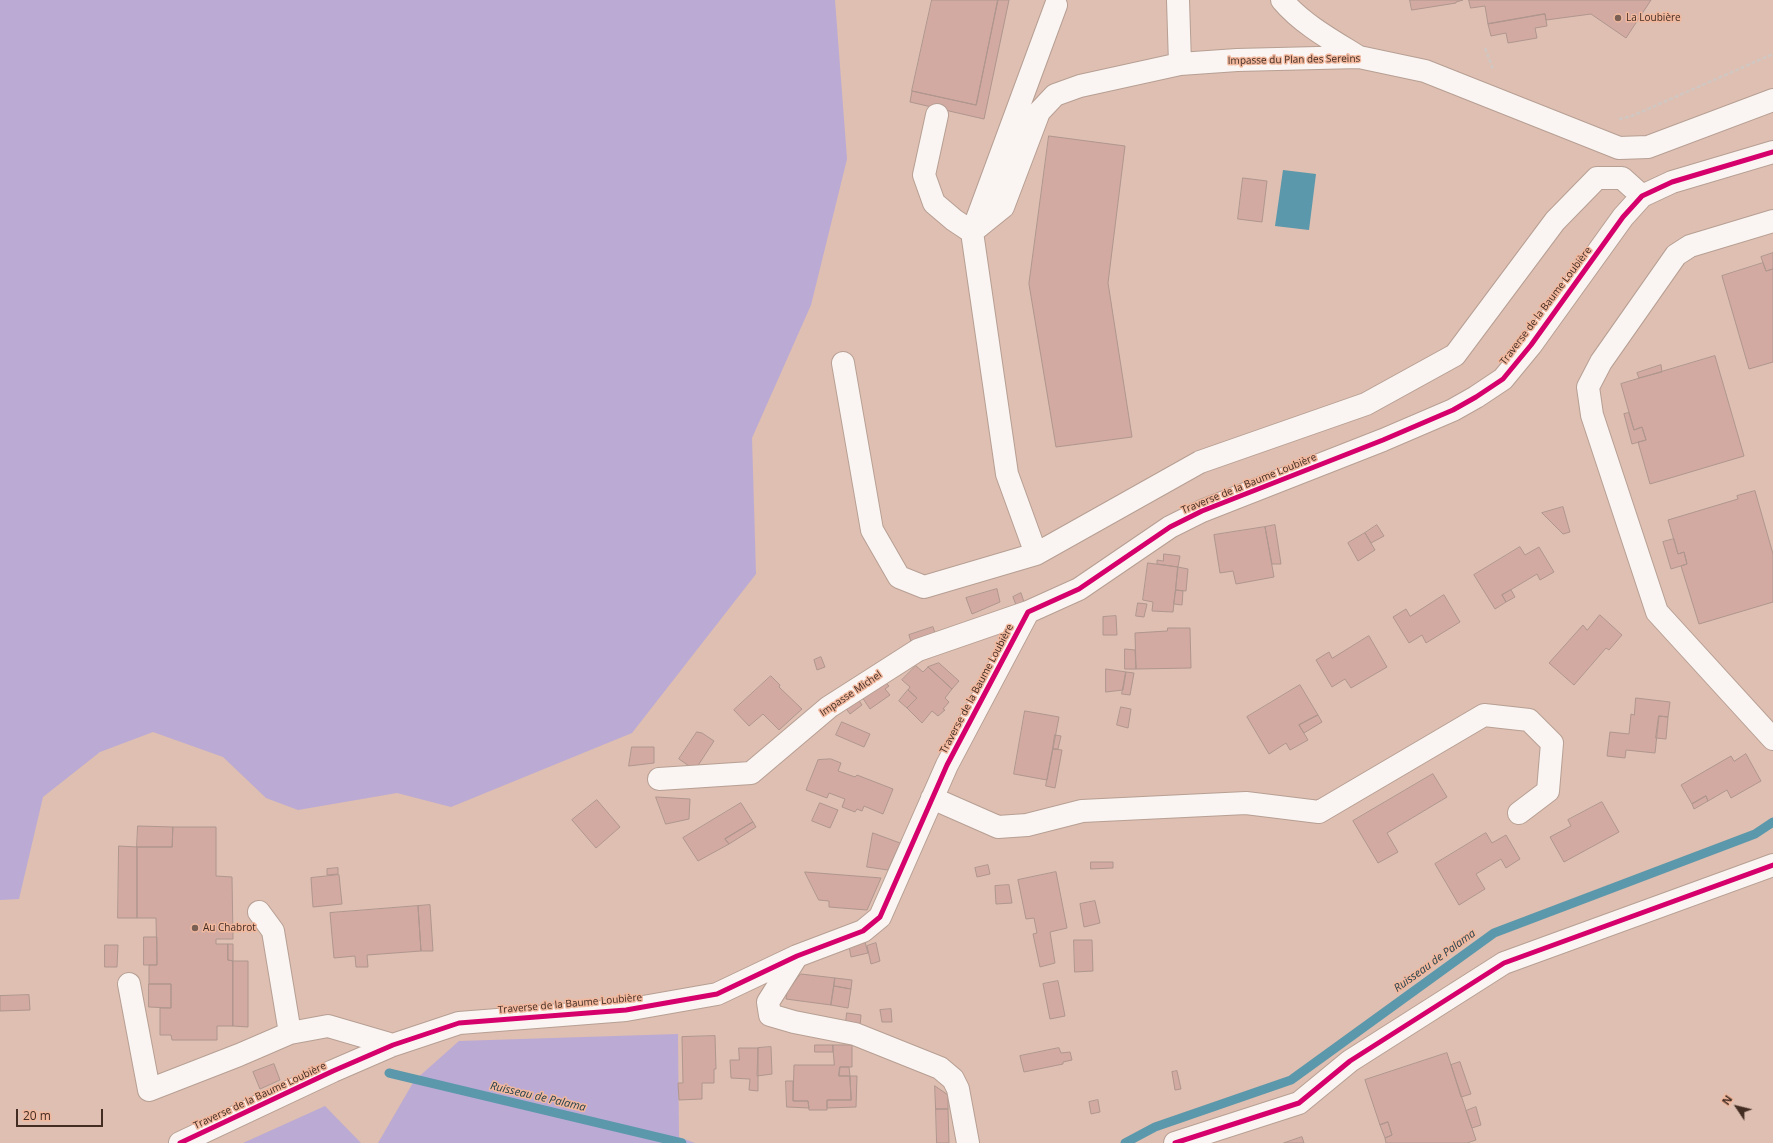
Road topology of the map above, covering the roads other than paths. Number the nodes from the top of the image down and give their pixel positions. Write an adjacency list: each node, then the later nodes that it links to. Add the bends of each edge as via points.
1 (1178, 0): 5 (street)
2 (1282, 0): 4 (street, via 1291,11)
3 (1056, 5): 11 (street)
4 (1359, 57): 5 (street, Impasse du Plan des Sereins); 6 (street, Impasse du Plan des Sereins, via 1425,71 1619,148 1648,147)
5 (1180, 64): 11 (street, Impasse du Plan des Sereins, via 1080,86 1055,95 1039,112 1003,207)
6 (1773, 100)
7 (937, 115): 11 (street, via 924,175 934,203)
8 (1773, 152): 9 (street, Traverse de la Baume Loubière, via 1672,182)
9 (1642, 196): 13 (street, via 1622,178 1597,178 1555,221 1455,355 1366,404 1200,462); 14 (street, Traverse de la Baume Loubière, via 1623,217 1531,345 1498,383 1453,410 1196,514 1170,527 1079,588)
10 (1773, 221): 15 (street, via 1690,246 1676,255 1601,362 1588,387 1592,415 1657,612)
11 (972, 232): 13 (street, via 1007,474)
12 (843, 363): 13 (street, via 872,530 899,577 924,587)
13 (1036, 554)
14 (1028, 612): 16 (street, Impasse Michel, via 918,650 828,708 752,773); 17 (street, Traverse de la Baume Loubière)
15 (1773, 739)
16 (659, 779)
17 (932, 798): 18 (street, via 998,827 1027,824 1082,811 1246,803 1319,812 1484,715 1529,720 1552,743 1548,791); 21 (street, Traverse de la Baume Loubière, via 880,917 863,931)
18 (1519, 813)
19 (1773, 865): 27 (street, via 1504,963 1350,1062 1299,1103)
20 (259, 912): 23 (street, via 273,931)
21 (797, 956): 24 (street, Traverse de la Baume Loubière, via 717,994 626,1010 459,1023); 26 (street, via 768,1002 770,1016 856,1034 940,1068 954,1079 958,1089)
22 (129, 984): 23 (street, via 149,1090)
23 (290, 1033): 24 (street, via 328,1026)
24 (393, 1045): 25 (street, Traverse de la Baume Loubière)
25 (180, 1143)
26 (968, 1143)
27 (1175, 1143)

